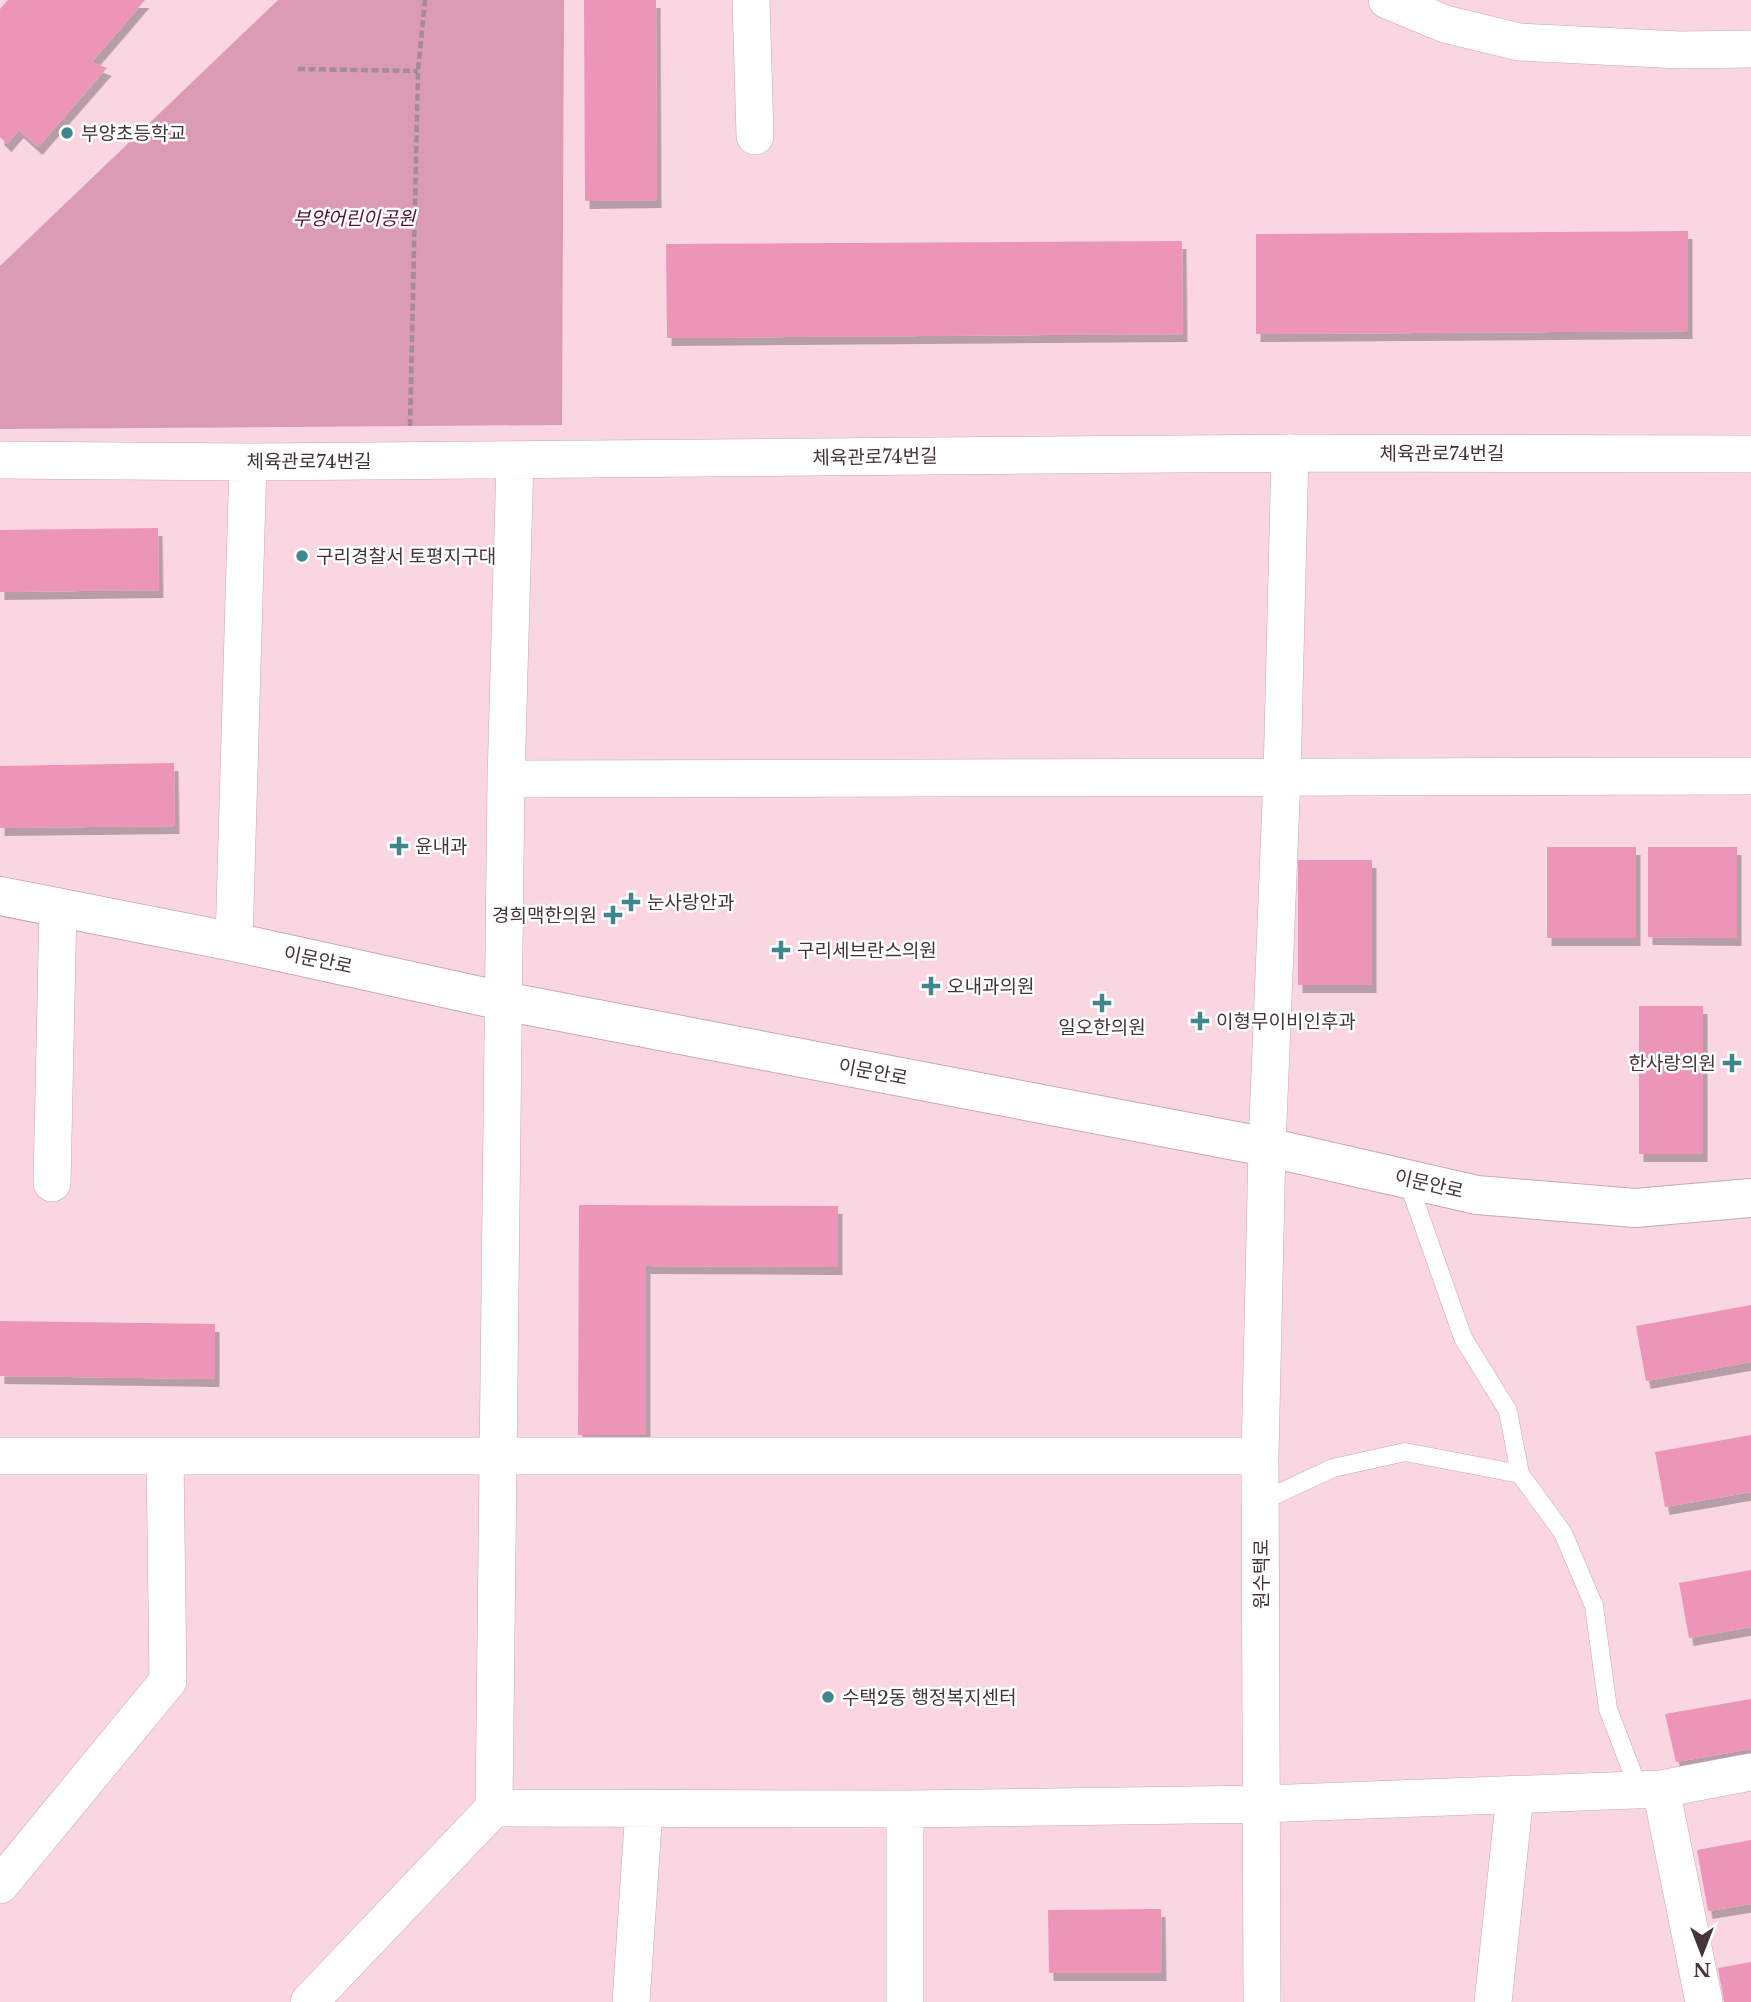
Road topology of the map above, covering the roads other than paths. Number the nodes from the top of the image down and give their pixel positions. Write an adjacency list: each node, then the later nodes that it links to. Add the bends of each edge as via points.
1 (751, 0): 4 (street)
2 (1387, 0): 3 (street, via 1445,24 1520,42)
3 (1751, 49)
4 (755, 136)
5 (1290, 453): 6 (street, 체육관로74번길); 8 (street, 체육관로74번길); 11 (street, 원수택로)
6 (1751, 454)
7 (0, 460): 9 (street, 체육관로74번길)
8 (515, 460): 9 (street, 체육관로74번길); 12 (street)
9 (248, 462): 15 (street)
10 (1751, 776): 11 (street)
11 (1282, 777): 12 (street); 17 (street, 원수택로)
12 (506, 779): 16 (street)
13 (0, 896): 14 (street, 이문안로)
14 (58, 907): 15 (street, 이문안로); 19 (street)
15 (233, 942): 16 (street, 이문안로)
16 (503, 1001): 17 (street, 이문안로); 23 (street)
17 (1267, 1147): 18 (street, 이문안로); 24 (street, 원수택로)
18 (1407, 1179): 20 (street, 이문안로, via 1478,1195 1635,1208); 25 (lane, via 1463,1338 1508,1411)
19 (51, 1183)
20 (1751, 1198)
21 (0, 1456): 22 (street)
22 (165, 1456): 23 (street); 34 (street, via 168,1681)
23 (497, 1456): 24 (street); 31 (street)
24 (1260, 1456): 26 (street, 원수택로)
25 (1520, 1474): 26 (lane, via 1405,1452 1333,1468); 28 (lane, via 1563,1533 1594,1606 1608,1709)
26 (1260, 1502): 30 (street, 원수택로)
27 (1751, 1772): 28 (street)
28 (1650, 1790): 29 (street); 40 (street)
29 (1515, 1795): 30 (street); 39 (street)
30 (1262, 1804): 33 (street); 38 (street, 원수택로)
31 (494, 1808): 32 (street); 35 (street)
32 (644, 1809): 33 (street); 36 (street)
33 (905, 1809): 37 (street)
34 (0, 1885)
35 (309, 2002)
36 (631, 2002)
37 (905, 2002)
38 (1262, 2002)
39 (1493, 2002)
40 (1704, 2002)

